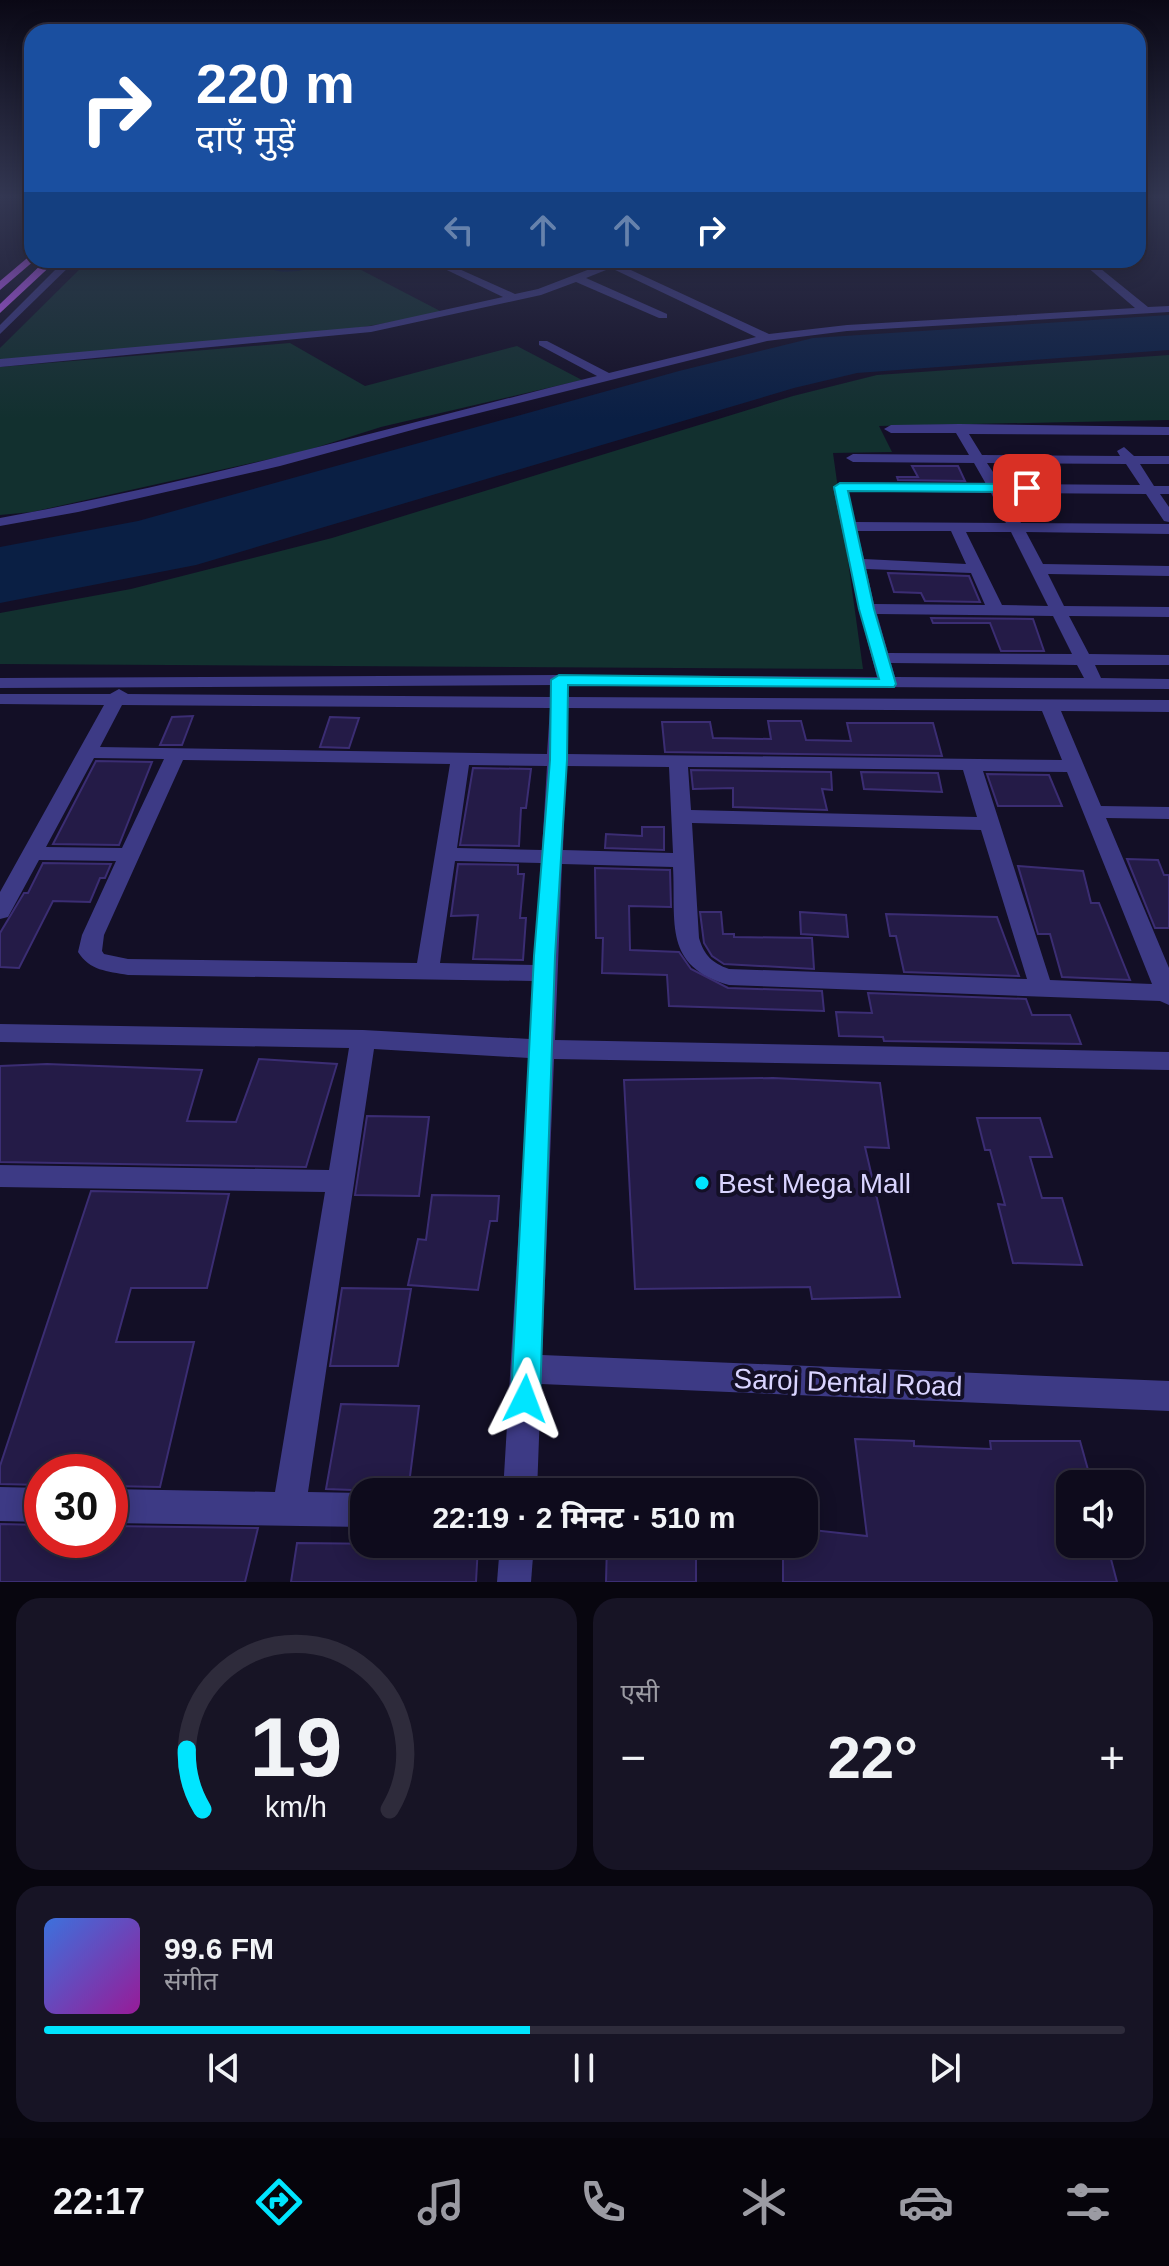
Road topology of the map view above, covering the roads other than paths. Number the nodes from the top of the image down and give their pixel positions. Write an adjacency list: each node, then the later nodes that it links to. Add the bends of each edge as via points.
1 (16, 272): 9 (main road)
2 (40, 272): 12 (main road)
3 (59, 272): 15 (street)
4 (457, 272): 10 (street)
5 (590, 272): 8 (street)
6 (632, 272): 16 (street)
7 (1098, 272): 13 (street)
8 (576, 278): 10 (street); 14 (street)
9 (0, 287)
10 (514, 298): 18 (street, via 429,319 327,335)
11 (1169, 309): 13 (street)
12 (0, 310)
13 (1145, 310): 16 (street, via 847,328)
14 (663, 316)
15 (0, 331)
16 (767, 338): 19 (street)
17 (543, 343): 19 (street)
18 (0, 363)
19 (609, 378): 32 (street, via 280,462)
20 (959, 428): 21 (street); 22 (street); 25 (street)
21 (891, 429)
22 (1111, 431): 23 (street); 26 (street)
23 (1169, 431)
24 (853, 458): 25 (street)
25 (980, 459): 26 (street); 28 (street)
26 (1130, 460): 27 (street); 29 (street)
27 (1169, 460)
28 (996, 488): 29 (street); 33 (street, via 840,487); 35 (street)
29 (1151, 490): 30 (street); 31 (street)
30 (1169, 490)
31 (1169, 518)
32 (0, 522)
33 (851, 526): 34 (street); 37 (street)
34 (957, 528): 35 (street); 38 (street)
35 (1015, 528): 36 (street); 39 (street)
36 (1169, 529)
37 (859, 564): 38 (street); 41 (street)
38 (977, 569): 42 (street)
39 (1036, 569): 40 (street); 43 (street)
40 (1169, 571)
41 (867, 609): 42 (street); 45 (street)
42 (996, 610): 43 (street)
43 (1057, 611): 44 (street); 46 (street)
44 (1169, 612)
45 (881, 658): 46 (street); 50 (street)
46 (1082, 658): 47 (street); 52 (street)
47 (1169, 660)
48 (125, 682): 49 (street); 53 (street); 55 (street)
49 (0, 683)
50 (888, 684): 52 (street); 53 (street)
51 (1169, 684): 52 (street)
52 (1096, 685)
53 (560, 692): 55 (street); 57 (street); 60 (street)
54 (0, 699): 55 (street)
55 (115, 701): 58 (street)
56 (1169, 706): 57 (street)
57 (1050, 707): 64 (street)
58 (87, 752): 59 (street); 69 (street)
59 (176, 754): 62 (street); 71 (street)
60 (558, 760): 61 (street); 62 (street); 72 (street)
61 (678, 760): 63 (street); 67 (street)
62 (460, 761): 70 (street)
63 (971, 764): 64 (street); 68 (street)
64 (1075, 766): 65 (street)
65 (1092, 812): 66 (street); 78 (street)
66 (1169, 813)
67 (682, 816): 68 (street); 73 (street)
68 (991, 824): 77 (street)
69 (32, 853): 71 (street); 74 (street)
70 (445, 854): 72 (street); 75 (street)
71 (130, 855): 75 (street, via 93,935 90,952 97,961 128,967)
72 (553, 855): 73 (street); 76 (street)
73 (684, 860): 77 (street, via 691,954 712,973)
74 (0, 912)
75 (427, 971): 76 (street)
76 (543, 973): 81 (street)
77 (1041, 988): 78 (street)
78 (1168, 995)
79 (0, 1033): 80 (street)
80 (363, 1039): 81 (street); 84 (street)
81 (540, 1049): 82 (street); 85 (street)
82 (1169, 1061)
83 (0, 1176): 84 (street)
84 (342, 1181): 91 (street)
85 (527, 1369): 86 (street, Saroj Dental Road); 87 (street)
86 (1169, 1396)
87 (521, 1478)
88 (0, 1504): 89 (street)
89 (24, 1505)
90 (128, 1506): 91 (street)
91 (289, 1509): 92 (street)
92 (350, 1510)
93 (516, 1558): 94 (street)
94 (514, 1582)

